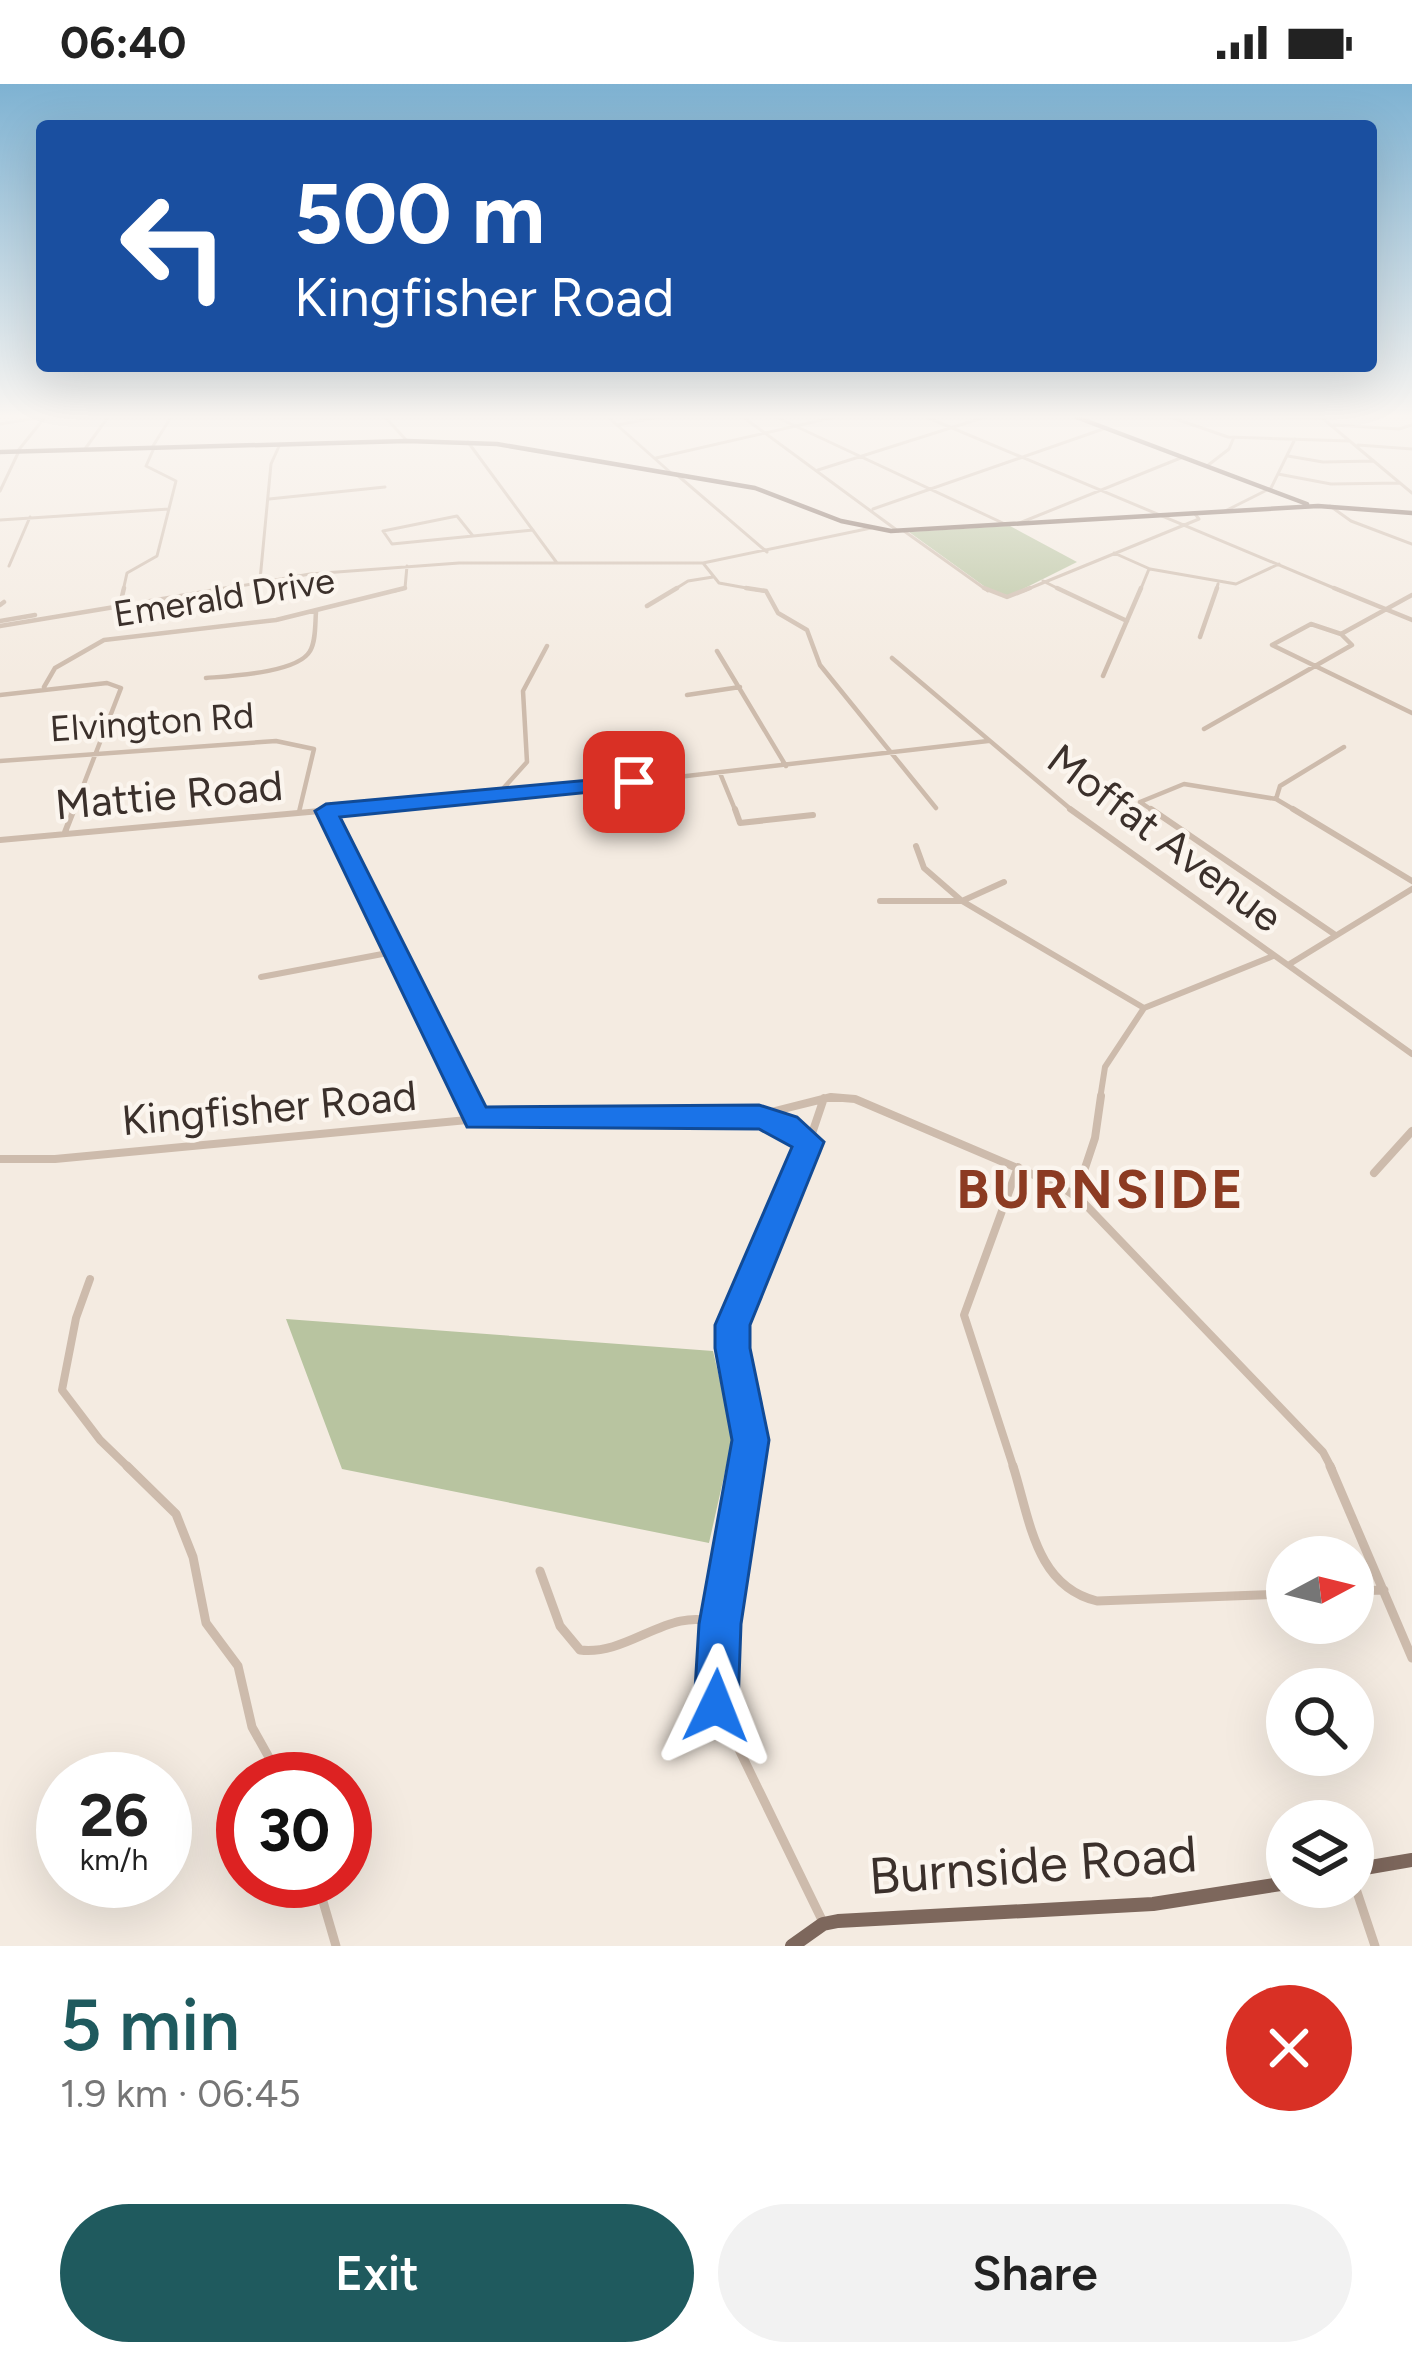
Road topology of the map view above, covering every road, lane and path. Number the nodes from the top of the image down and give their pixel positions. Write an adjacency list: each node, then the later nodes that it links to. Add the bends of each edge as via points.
1 (170, 504): 14 (street)
2 (268, 504): 39 (street)
3 (514, 504): 25 (street)
4 (709, 504): 30 (street)
5 (802, 504): 26 (main road)
6 (865, 504): 15 (street)
7 (886, 504): 15 (street)
8 (963, 504): 23 (street)
9 (1060, 504): 22 (street)
10 (1134, 504): 18 (street)
11 (1233, 504): 16 (street)
12 (1302, 504): 13 (main road); 16 (main road)
13 (1327, 506): 17 (main road); 29 (street)
14 (169, 509): 20 (street); 43 (street, via 157,556 127,573)
15 (872, 509): 27 (street)
16 (1225, 512): 19 (main road)
17 (1412, 513)
18 (1162, 516): 19 (main road); 22 (main road); 24 (street)
19 (1197, 516): 24 (street)
20 (30, 518): 21 (street); 35 (street)
21 (0, 520)
22 (1017, 524): 23 (main road)
23 (1007, 525): 27 (main road)
24 (1184, 525): 31 (street); 34 (street)
25 (533, 530): 28 (street); 32 (street)
26 (867, 530): 27 (main road); 30 (street)
27 (898, 531): 40 (street, via 997,595)
28 (475, 538): 28 (street, via 392,544 383,531 457,515)
29 (1412, 544)
30 (766, 552): 33 (street)
31 (1114, 554): 37 (street); 40 (street)
32 (557, 563): 33 (street); 36 (street)
33 (703, 563): 38 (street)
34 (1279, 564): 41 (street, via 1239,584); 45 (street)
35 (9, 566)
36 (407, 566): 39 (street); 46 (street, Emerald Drive, via 405,588)
37 (1150, 569): 41 (street); 49 (street)
38 (713, 577): 44 (street, via 688,581); 67 (street, via 766,591 778,613 806,628 820,665)
39 (260, 580): 43 (street)
40 (1043, 581): 49 (street)
41 (1218, 582): 52 (street)
42 (1412, 595): 45 (street)
43 (120, 605): 50 (street)
44 (647, 606)
45 (1385, 609): 48 (street); 51 (street)
46 (316, 612): 58 (street, via 302,660); 59 (street, Emerald Drive, via 107,639 53,670)
47 (35, 615): 50 (street)
48 (1412, 620)
49 (1128, 621): 57 (street)
50 (0, 623)
51 (1341, 634): 56 (street, via 1352,645); 56 (street, via 1313,623 1273,644)
52 (1200, 637)
53 (547, 646): 72 (street, via 523,691 527,761)
54 (717, 652): 60 (street)
55 (892, 658): 65 (street, Moffat Avenue)
56 (1313, 666): 63 (street); 64 (street)
57 (1103, 676)
58 (206, 678)
59 (44, 687): 61 (street); 68 (street, via 119,686)
60 (740, 687): 62 (street); 70 (street)
61 (0, 695)
62 (687, 695)
63 (1412, 713)
64 (1204, 729)
65 (988, 741): 67 (street, Mattie Road); 87 (street, Moffat Avenue)
66 (1344, 748): 73 (street, via 1280,786)
67 (890, 753): 70 (street, Mattie Road); 74 (street)
68 (95, 754): 69 (street, Elvington Rd); 76 (street, Elvington Rd, via 258,740 314,749); 78 (street)
69 (0, 761)
70 (786, 766): 71 (street, Mattie Road)
71 (720, 773): 72 (street, Mattie Road); 77 (street, via 740,823)
72 (496, 796): 75 (street, Mattie Road)
73 (1276, 799): 82 (street); 85 (street, via 1184,784 1141,801)
74 (936, 808)
75 (326, 811): 76 (street, Mattie Road); 86 (street)
76 (299, 813): 78 (street, Mattie Road)
77 (813, 815)
78 (64, 834): 79 (street, Mattie Road)
79 (0, 840)
80 (916, 846): 84 (street, via 924,868)
81 (1004, 882): 84 (street)
82 (1412, 885): 85 (street)
83 (880, 901): 84 (street)
84 (962, 901): 90 (street)
85 (1334, 934): 88 (street)
86 (394, 951): 89 (street); 94 (street)
87 (1273, 956): 88 (street, Moffat Avenue); 90 (street)
88 (1288, 965): 91 (street, Moffat Avenue)
89 (261, 977)
90 (1144, 1008): 100 (street, via 1106,1067)
91 (1412, 1054)
92 (824, 1098): 93 (street, Kingfisher Road); 96 (street); 98 (street, via 855,1099)
93 (759, 1117): 94 (street, Kingfisher Road); 96 (street, Kingfisher Road)
94 (478, 1119): 97 (street, Kingfisher Road)
95 (1412, 1131): 99 (street)
96 (809, 1142): 106 (street, via 733,1325 751,1440)
97 (0, 1160)
98 (1018, 1167): 100 (street); 105 (street, via 964,1315 1047,1571 1076,1596 1097,1601)
99 (1375, 1173)
100 (1076, 1195): 104 (street, via 1323,1451)
101 (90, 1279): 108 (street, via 62,1390 176,1514 206,1623 238,1666)
102 (540, 1571): 106 (street, via 564,1634 586,1653 676,1620)
103 (1374, 1590): 104 (street)
104 (1384, 1590): 107 (street)
105 (1266, 1595)
106 (720, 1624): 114 (street, via 716,1706)
107 (1412, 1658)
108 (266, 1752)
109 (1412, 1860): 110 (main road)
110 (1374, 1870)
111 (1266, 1886): 114 (main road, Burnside Road, via 1153,1904)
112 (325, 1908): 115 (street)
113 (1363, 1908): 117 (street)
114 (824, 1924): 116 (main road, Burnside Road)
115 (336, 1946)
116 (792, 1946)
117 (1375, 1946)

